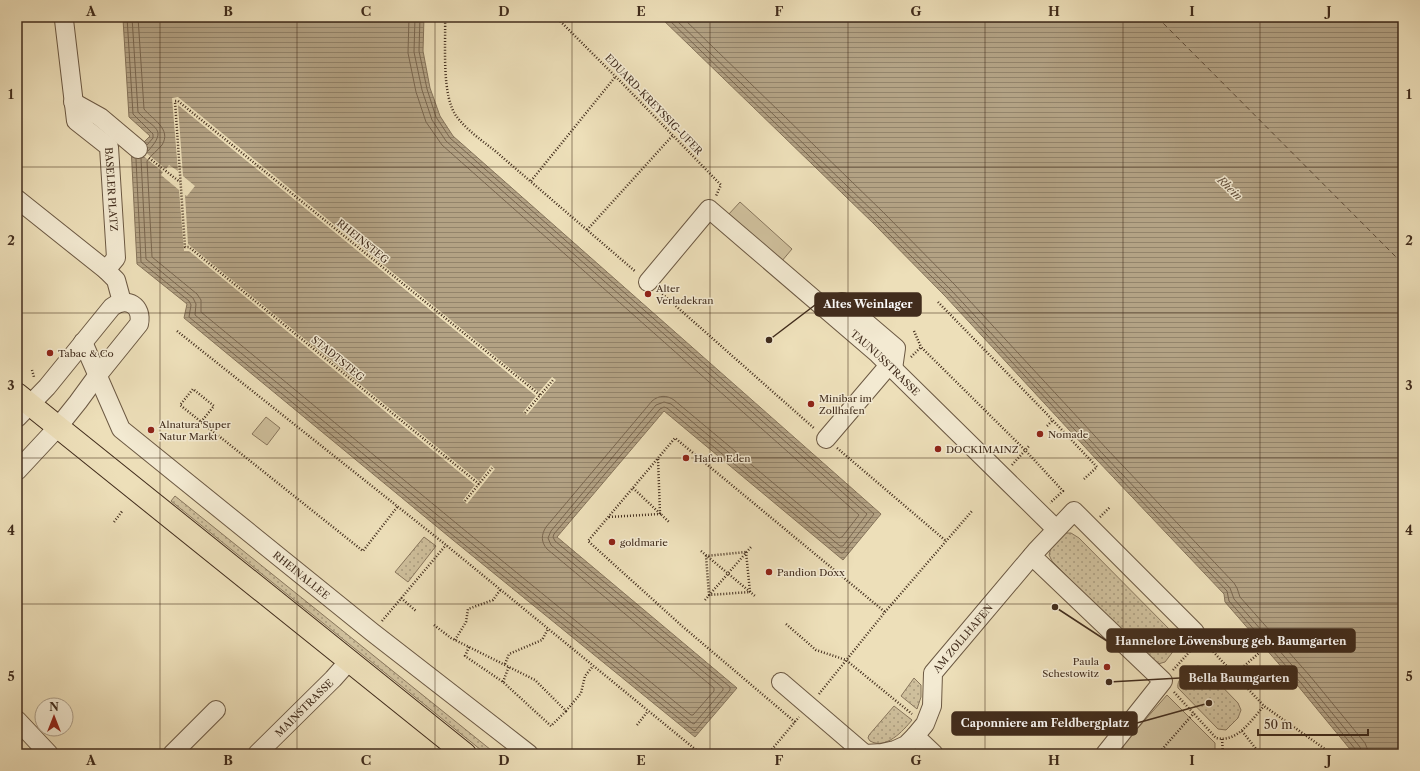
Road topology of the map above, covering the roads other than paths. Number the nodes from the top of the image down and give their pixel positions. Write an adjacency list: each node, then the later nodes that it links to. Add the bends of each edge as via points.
1 (64, 20): 2 (street)
2 (74, 102): 3 (street, via 100,117); 5 (street, BASELER PLATZ, via 76,121 108,147 116,258)
3 (138, 148)
4 (17, 199): 5 (street)
5 (106, 270): 7 (street, via 116,280)
6 (648, 282): 10 (street, TAUNUSSTRASSE, via 709,209)
7 (122, 302): 9 (street, via 112,307); 11 (street, via 137,308 141,318 140,324)
8 (842, 302): 10 (street, via 896,348)
9 (83, 342): 11 (street, RHEINALLEE); 12 (street, via 52,381)
10 (893, 369): 14 (street); 16 (street, TAUNUSSTRASSE)
11 (97, 376): 13 (street); 28 (street, RHEINALLEE, via 121,429 372,632)
12 (21, 405): 13 (main road)
13 (58, 427): 15 (street); 19 (main road)
14 (826, 439)
15 (17, 471)
16 (1056, 529): 17 (street, AM ZOLLHAFEN); 18 (street, AM ZOLLHAFEN, via 1074,511)
17 (1032, 556): 23 (street, AM ZOLLHAFEN, via 933,673 932,706); 31 (street, via 1163,681)
18 (1197, 639)
19 (349, 661): 26 (street, MAINSTRASSE); 27 (main road)
20 (781, 682): 29 (street)
21 (216, 710): 25 (street)
22 (17, 720): 24 (street)
23 (920, 730): 29 (street, via 906,745 895,750 882,754); 30 (street)
24 (49, 754)
25 (172, 754)
26 (258, 754)
27 (465, 754)
28 (529, 754)
29 (865, 754)
30 (934, 754)
31 (1105, 754)

